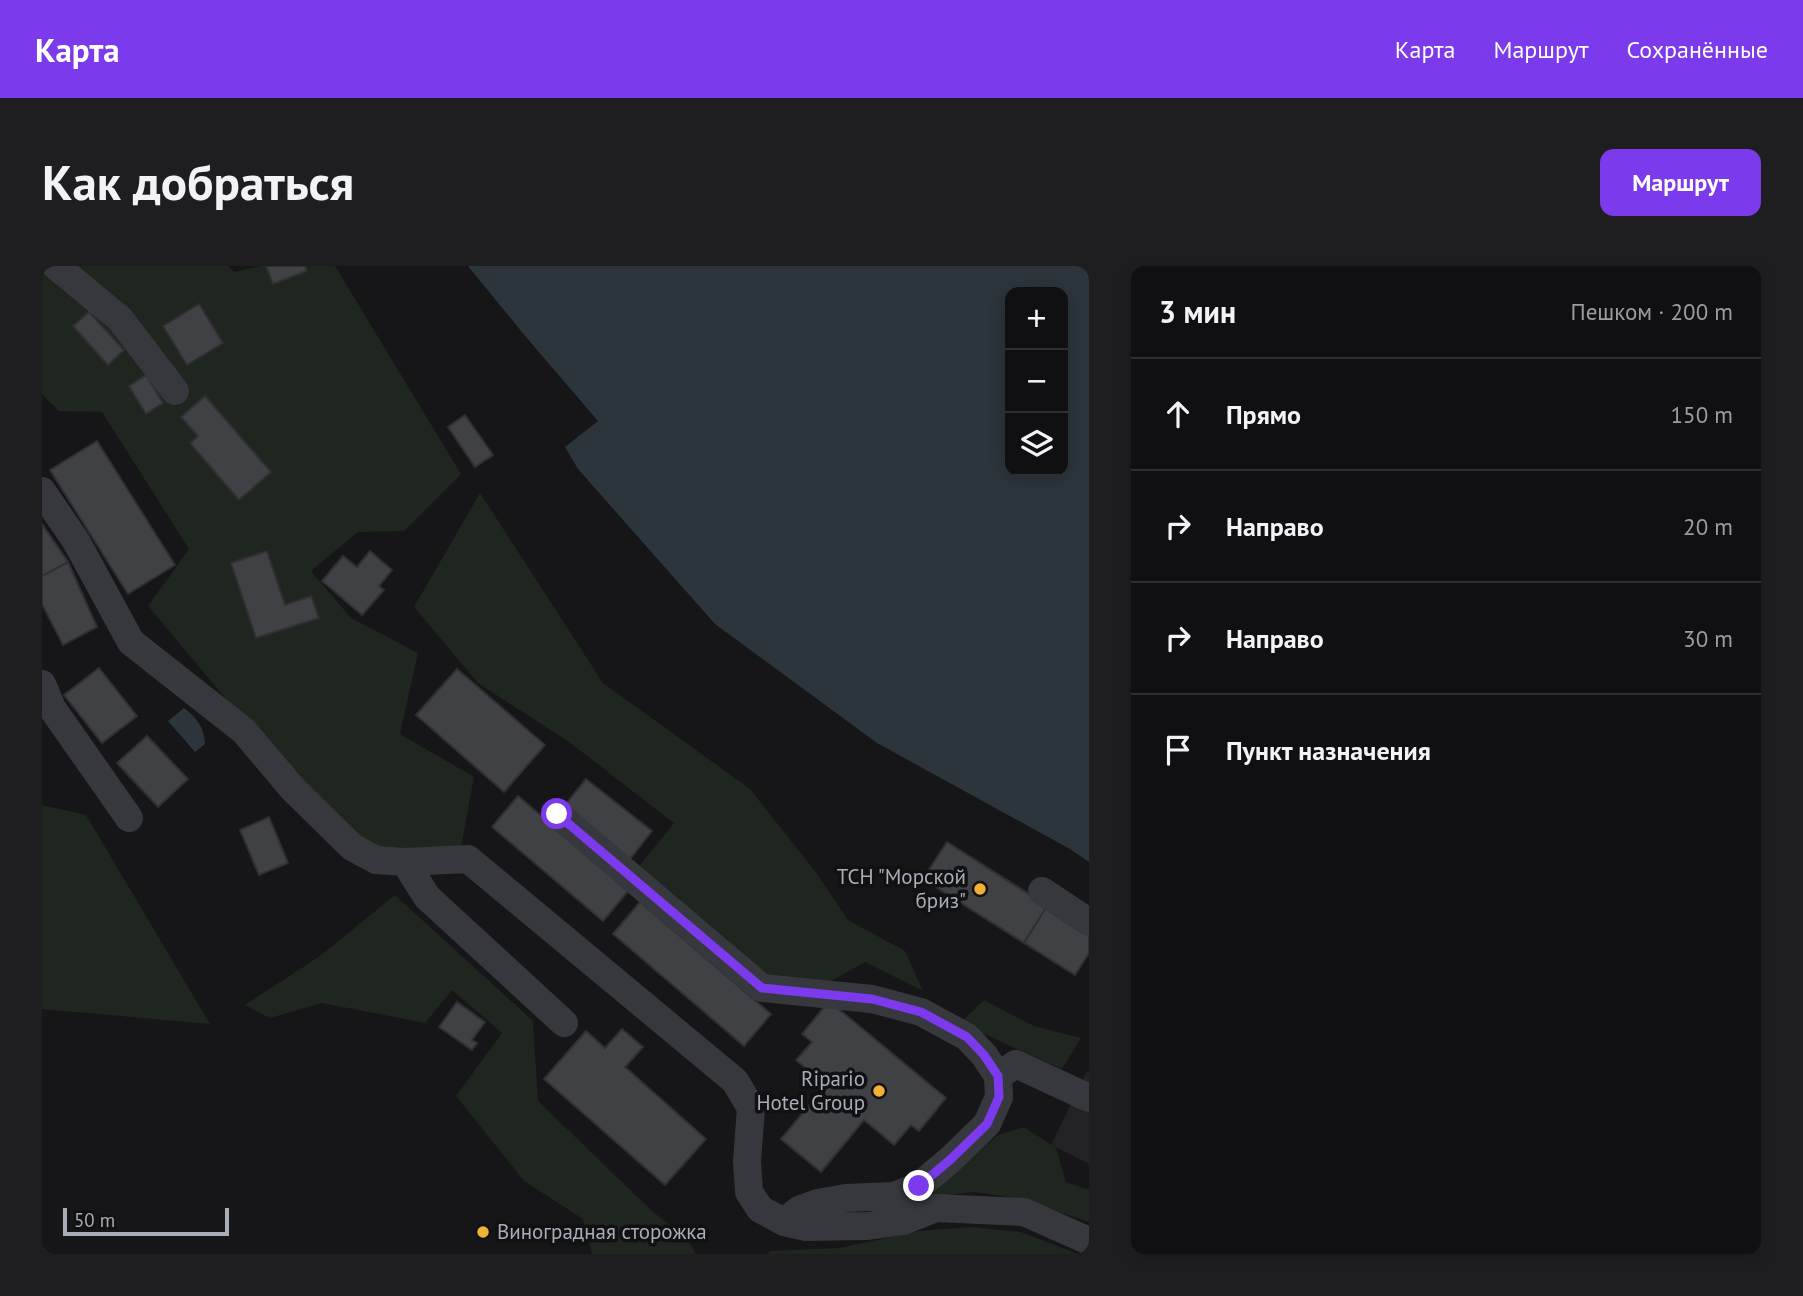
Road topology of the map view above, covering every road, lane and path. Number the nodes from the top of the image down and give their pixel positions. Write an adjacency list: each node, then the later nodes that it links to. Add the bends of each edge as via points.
1 (56, 266): 2 (street, via 120,319)
2 (175, 391)
3 (42, 491): 7 (street, via 76,541 131,642 244,731 292,788 352,847 376,860)
4 (42, 684): 6 (street, via 51,708)
5 (557, 814): 11 (street, via 762,988 872,999 921,1012 967,1037)
6 (129, 818)
7 (405, 862): 10 (street, via 427,897); 13 (street, via 468,859 736,1081 751,1108 749,1192 760,1209)
8 (1042, 891): 9 (street)
9 (1089, 922)
10 (564, 1023)
11 (998, 1076): 12 (street, via 1016,1064); 13 (street, via 999,1097 987,1124 919,1186 894,1196 818,1203)
12 (1089, 1098)
13 (784, 1222): 14 (street, via 806,1227 868,1226 903,1221 936,1208 1024,1212)
14 (1089, 1241)

